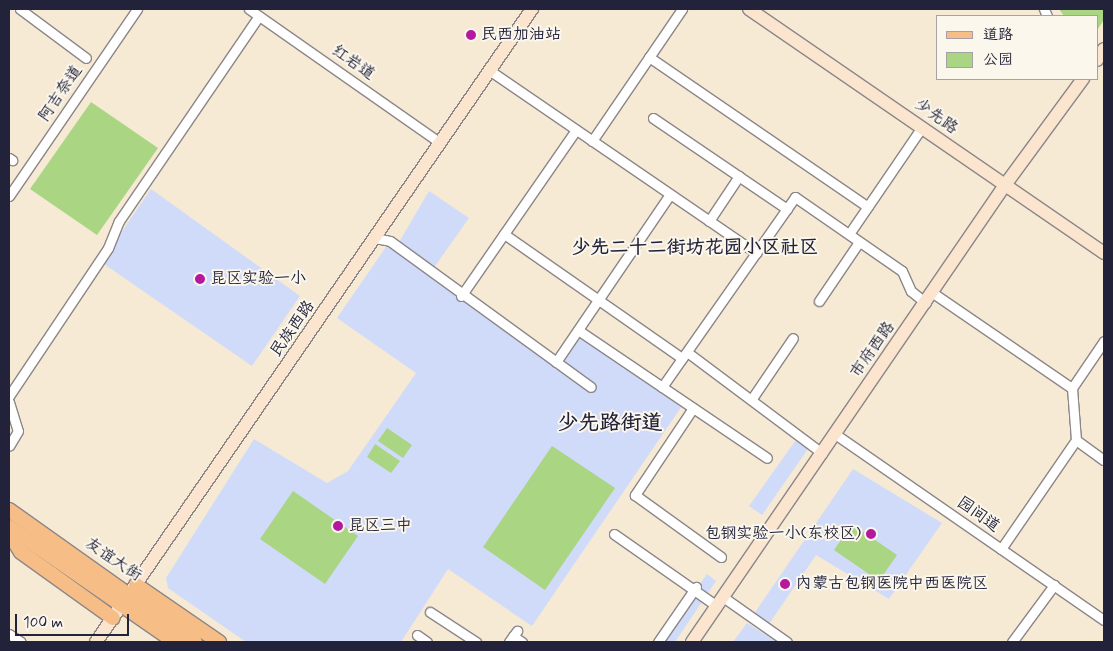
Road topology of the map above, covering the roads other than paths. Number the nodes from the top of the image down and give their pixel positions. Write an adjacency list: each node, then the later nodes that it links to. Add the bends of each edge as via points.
1 (20, 9): 9 (street)
2 (137, 9): 20 (street, 阿吉奈道)
3 (249, 9): 7 (street, 红岩道)
4 (532, 9): 10 (main road, 民族西路)
5 (682, 9): 8 (street)
6 (749, 9): 13 (main road, 少先路)
7 (259, 16): 16 (street, 红岩道); 42 (street, via 119,220 108,248)
8 (649, 57): 15 (street); 21 (street)
9 (86, 58)
10 (489, 70): 14 (street); 16 (main road, 民族西路)
11 (1082, 80): 18 (main road, 市府西路)
12 (653, 118): 17 (street)
13 (922, 128): 18 (main road, 少先路); 21 (street)
14 (576, 130): 15 (street); 24 (street)
15 (592, 141): 19 (street)
16 (439, 142): 26 (main road, 民族西路)
17 (739, 176): 22 (street); 23 (street)
18 (1005, 185): 29 (main road, 少先路); 31 (main road, 市府西路)
19 (670, 194): 23 (street); 32 (street)
20 (9, 196)
21 (868, 207): 25 (street)
22 (787, 209): 25 (street, via 795,198); 28 (street)
23 (709, 221): 28 (street)
24 (504, 234): 30 (street); 32 (street)
25 (849, 234): 27 (street)
26 (376, 238): 30 (street, via 390,241); 62 (main road, 民族西路)
27 (859, 242): 31 (street, via 902,271 910,291); 33 (street)
28 (756, 253): 37 (street)
29 (1104, 253)
30 (461, 296): 38 (street)
31 (930, 298): 41 (street); 46 (main road, 市府西路)
32 (598, 300): 34 (street); 37 (street)
33 (819, 301)
34 (578, 330): 38 (street); 40 (street)
35 (794, 338): 43 (street)
36 (1104, 341): 41 (street)
37 (684, 355): 40 (street); 43 (street)
38 (556, 362): 39 (street)
39 (591, 386)
40 (662, 387): 45 (street)
41 (1072, 388): 47 (street)
42 (9, 396)
43 (753, 397): 49 (street)
44 (9, 402): 48 (street, via 18,431)
45 (693, 408): 50 (street); 57 (street, via 635,495)
46 (835, 434): 49 (main road, 市府西路); 56 (street, 园间道)
47 (1076, 440): 51 (street); 56 (street)
48 (9, 446)
49 (822, 453): 63 (main road, 市府西路)
50 (767, 458)
51 (1104, 460)
52 (9, 510): 58 (main road, 友谊大街)
53 (9, 527): 59 (main road, 友谊大街)
54 (9, 533): 66 (main road, via 21,552)
55 (614, 534): 61 (street)
56 (1001, 549): 60 (street, 园间道)
57 (721, 557)
58 (94, 568): 59 (main road); 62 (main road, 友谊大街)
59 (85, 580): 64 (main road, 友谊大街)
60 (1054, 585): 67 (street, 园间道); 83 (street)
61 (695, 588): 63 (street); 80 (street)
62 (133, 589): 64 (main road, 民族西路); 68 (main road, 友谊大街); 76 (main road)
63 (720, 601): 81 (main road, 市府西路); 82 (street)
64 (122, 605): 66 (main road, 民族西路); 68 (main road, 友谊大街)
65 (430, 612): 78 (street)
66 (113, 618): 73 (main road, 民族西路)
67 (1104, 620)
68 (163, 627): 74 (main road, 友谊大街); 75 (main road, 友谊大街)
69 (9, 634): 72 (street)
70 (416, 635): 77 (street)
71 (513, 636): 79 (street)
72 (21, 642)
73 (96, 642)
74 (175, 642)
75 (194, 642)
76 (219, 642)
77 (427, 642)
78 (476, 642)
79 (522, 642)
80 (658, 642)
81 (692, 642)
82 (787, 642)
83 (1012, 642)

